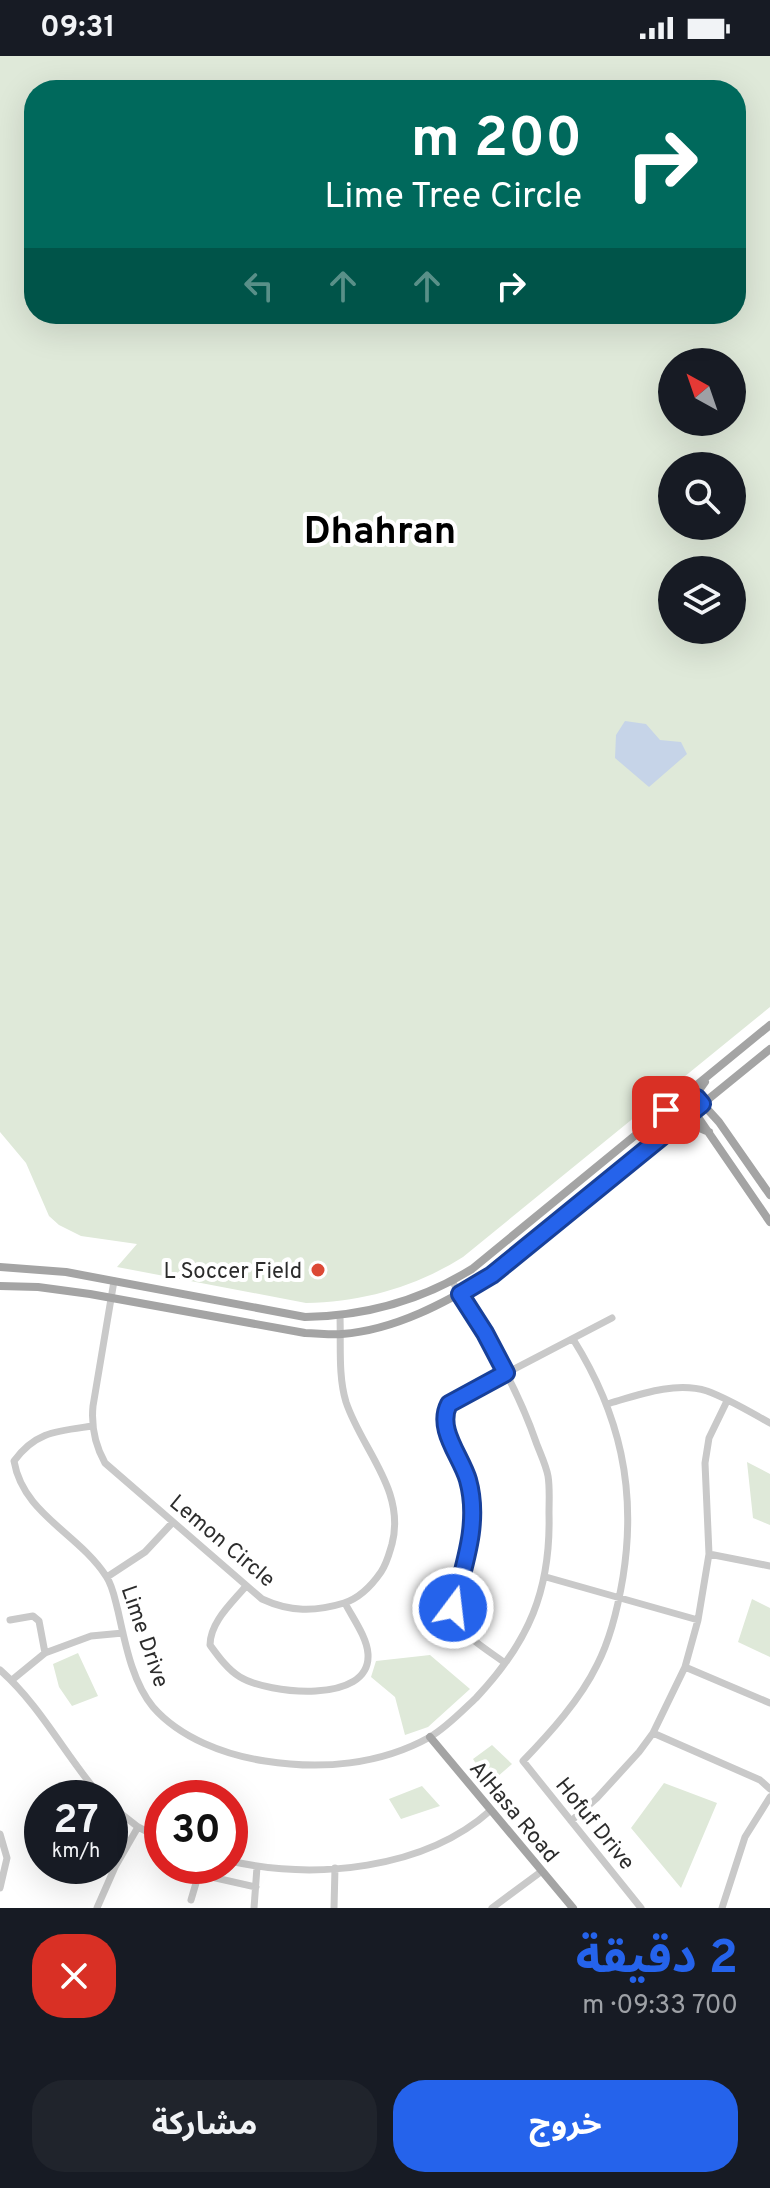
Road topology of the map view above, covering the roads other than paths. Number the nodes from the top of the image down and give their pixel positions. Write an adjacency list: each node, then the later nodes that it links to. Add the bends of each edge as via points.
1 (770, 1025): 3 (main road)
2 (770, 1049): 4 (main road)
3 (710, 1074): 5 (main road); 6 (main road)
4 (718, 1090): 7 (main road); 8 (main road)
5 (693, 1099): 6 (main road); 7 (main road, via 689,1104)
6 (678, 1100): 11 (main road)
7 (696, 1108): 8 (main road); 9 (main road); 10 (main road)
8 (719, 1122): 12 (main road)
9 (675, 1125): 10 (main road); 13 (main road)
10 (710, 1132): 14 (main road)
11 (572, 1187): 13 (main road); 17 (main road)
12 (770, 1195)
13 (583, 1201): 19 (main road, via 492,1275)
14 (770, 1222)
15 (0, 1267): 16 (main road)
16 (114, 1281): 20 (street, Lemon Circle); 21 (main road, via 254,1309)
17 (452, 1281): 19 (street, Lime Drive); 21 (main road, via 424,1295)
18 (0, 1286): 20 (main road)
19 (460, 1294): 23 (main road, via 407,1318); 25 (street, Lime Drive)
20 (111, 1298): 23 (main road, via 305,1333); 29 (street, Lemon Circle)
21 (340, 1317): 23 (street)
22 (612, 1318): 24 (street)
23 (341, 1334): 37 (street, via 345,1398 392,1497 396,1528 387,1563 371,1586)
24 (573, 1339): 25 (street); 27 (street)
25 (506, 1373): 34 (street, Lime Drive, via 548,1476); 42 (street, via 449,1404 444,1413 474,1508 454,1618)
26 (727, 1401): 27 (street, via 707,1391 677,1387); 28 (street); 31 (street, via 709,1438 705,1463)
27 (607, 1404): 36 (street, via 627,1474 629,1517)
28 (770, 1423)
29 (93, 1426): 30 (street, Lemon Circle, via 105,1463); 33 (street, Lime Drive, via 40,1435 14,1461 26,1496)
30 (173, 1522): 33 (street, via 145,1552); 35 (street, Lemon Circle)
31 (709, 1554): 32 (street); 39 (street)
32 (770, 1566)
33 (107, 1577): 40 (street, Lime Drive)
34 (546, 1577): 36 (street); 42 (street, Lime Drive, via 526,1634)
35 (246, 1586): 37 (street, Lemon Circle, via 278,1607 326,1609); 37 (street, via 217,1621 210,1645 240,1677 265,1686 300,1692 356,1680 368,1653)
36 (620, 1597): 39 (street); 54 (street, Hofuf Drive, via 597,1666 523,1761)
37 (348, 1604)
38 (10, 1620): 41 (street, via 33,1616 39,1621)
39 (698, 1620): 43 (street)
40 (123, 1633): 41 (street, via 91,1636); 48 (street, Lime Drive, via 141,1690 154,1708 197,1741 249,1759 352,1764)
41 (45, 1653): 45 (street)
42 (505, 1663): 48 (street, Lime Drive, via 461,1713)
43 (685, 1667): 46 (street); 47 (street)
44 (0, 1670): 45 (street)
45 (12, 1680): 49 (street)
46 (770, 1703)
47 (653, 1733): 50 (street); 54 (street, via 616,1779)
48 (430, 1737): 52 (main road, AlHasa Road)
49 (86, 1780)
50 (770, 1789)
51 (770, 1797): 74 (street, via 745,1837)
52 (491, 1810): 60 (street, via 471,1827 413,1853); 61 (main road, AlHasa Road)
53 (128, 1819): 55 (street)
54 (571, 1821): 73 (street, Hofuf Drive)
55 (138, 1827): 56 (street); 68 (street)
56 (144, 1830)
57 (0, 1834): 65 (street, via 7,1858)
58 (248, 1865): 59 (street)
59 (257, 1867): 60 (street); 64 (street)
60 (335, 1868): 70 (street)
61 (542, 1871): 67 (street); 72 (main road, AlHasa Road)
62 (196, 1884): 66 (street)
63 (246, 1884): 64 (street)
64 (256, 1887): 69 (street)
65 (0, 1888)
66 (191, 1900)
67 (508, 1904): 71 (street)
68 (97, 1908)
69 (254, 1908)
70 (334, 1908)
71 (492, 1908)
72 (573, 1908)
73 (641, 1908)
74 (722, 1908)

